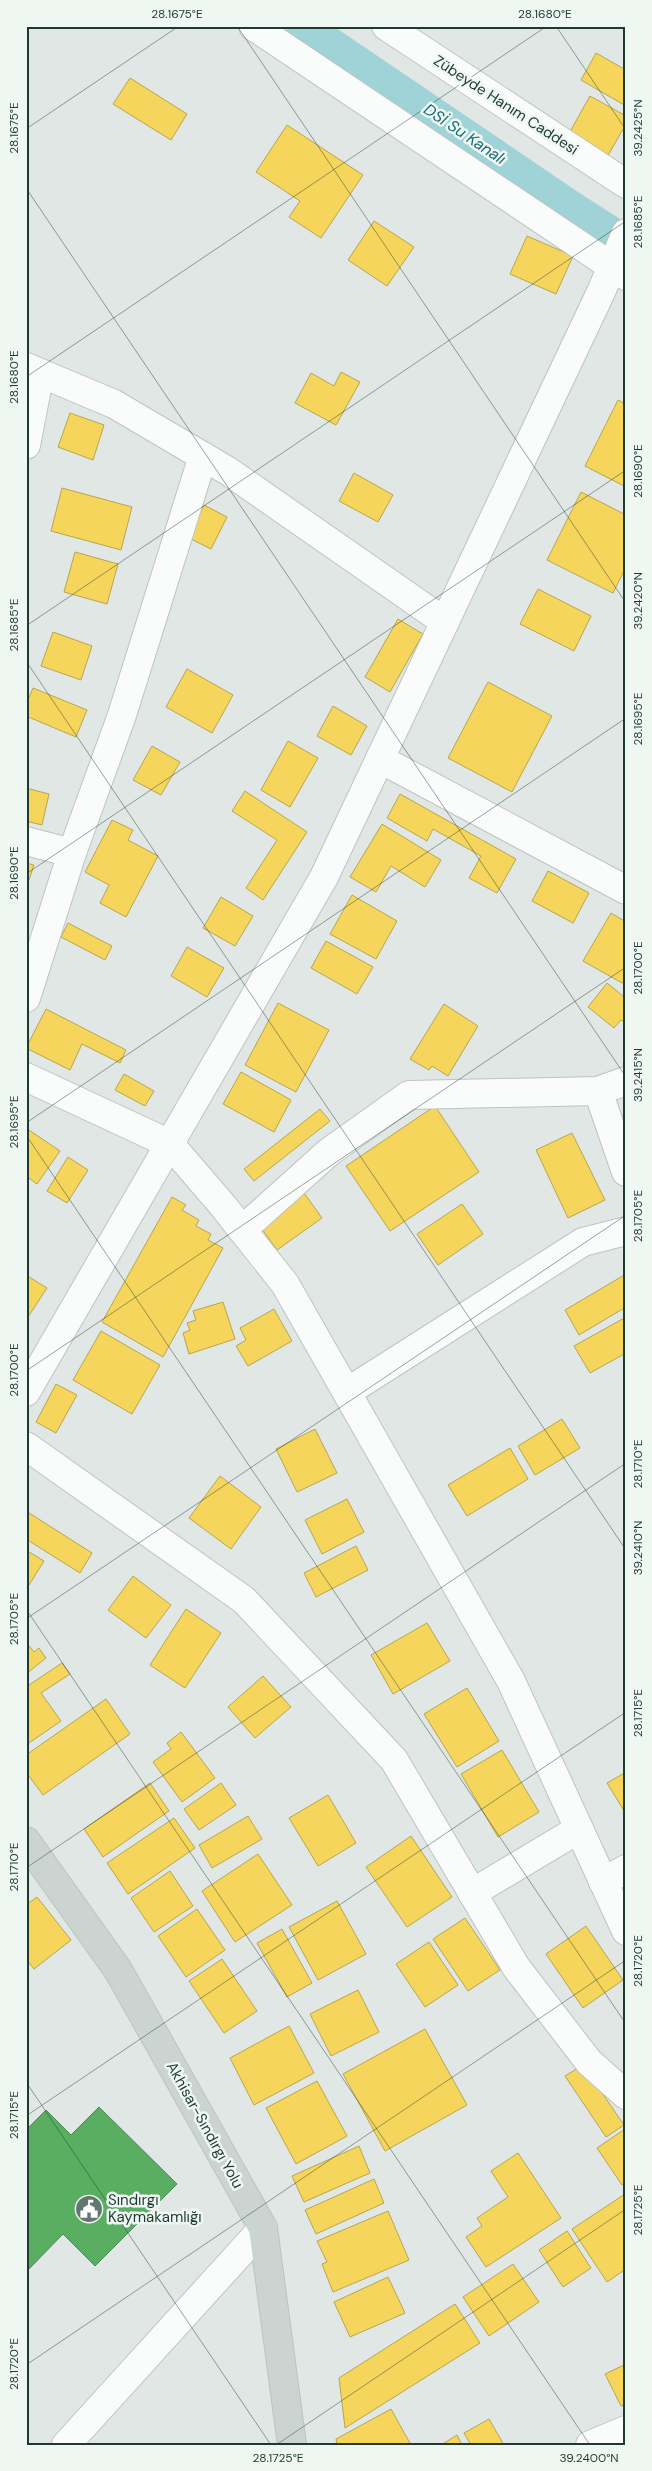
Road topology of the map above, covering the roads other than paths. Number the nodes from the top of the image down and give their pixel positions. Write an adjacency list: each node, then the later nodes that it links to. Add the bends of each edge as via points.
1 (253, 26): 5 (street)
2 (386, 26): 3 (street, Zübeyde Hanım Caddesi)
3 (626, 184)
4 (626, 233): 5 (street)
5 (619, 271): 9 (street)
6 (33, 370): 7 (street); 8 (street, via 114,404)
7 (26, 446)
8 (203, 456): 9 (street); 12 (street, via 122,715)
9 (444, 622): 10 (street)
10 (380, 759): 13 (street); 18 (street, via 324,877)
11 (26, 841): 12 (street)
12 (72, 853): 14 (street)
13 (626, 890)
14 (26, 998)
15 (26, 1077): 18 (street)
16 (626, 1081): 17 (street)
17 (598, 1091): 19 (street); 20 (street, via 409,1095 328,1152)
18 (170, 1144): 20 (street); 22 (street)
19 (626, 1172)
20 (242, 1230): 23 (street, via 285,1284)
21 (626, 1231): 23 (street, via 583,1242)
22 (26, 1392)
23 (346, 1392): 25 (street, via 511,1681)
24 (26, 1446): 28 (street, via 244,1600 394,1760)
25 (579, 1829): 27 (street); 28 (street)
26 (26, 1841): 31 (main road, Akhisar-Sındırgı Yolu, via 118,1970)
27 (614, 1875): 29 (street)
28 (472, 1893): 30 (street, via 516,1966 589,2062)
29 (626, 1931)
30 (626, 2094)
31 (263, 2228): 33 (street); 34 (main road, Akhisar-Sındırgı Yolu)
32 (626, 2430): 35 (street)
33 (66, 2445)
34 (292, 2445)
35 (590, 2445)

